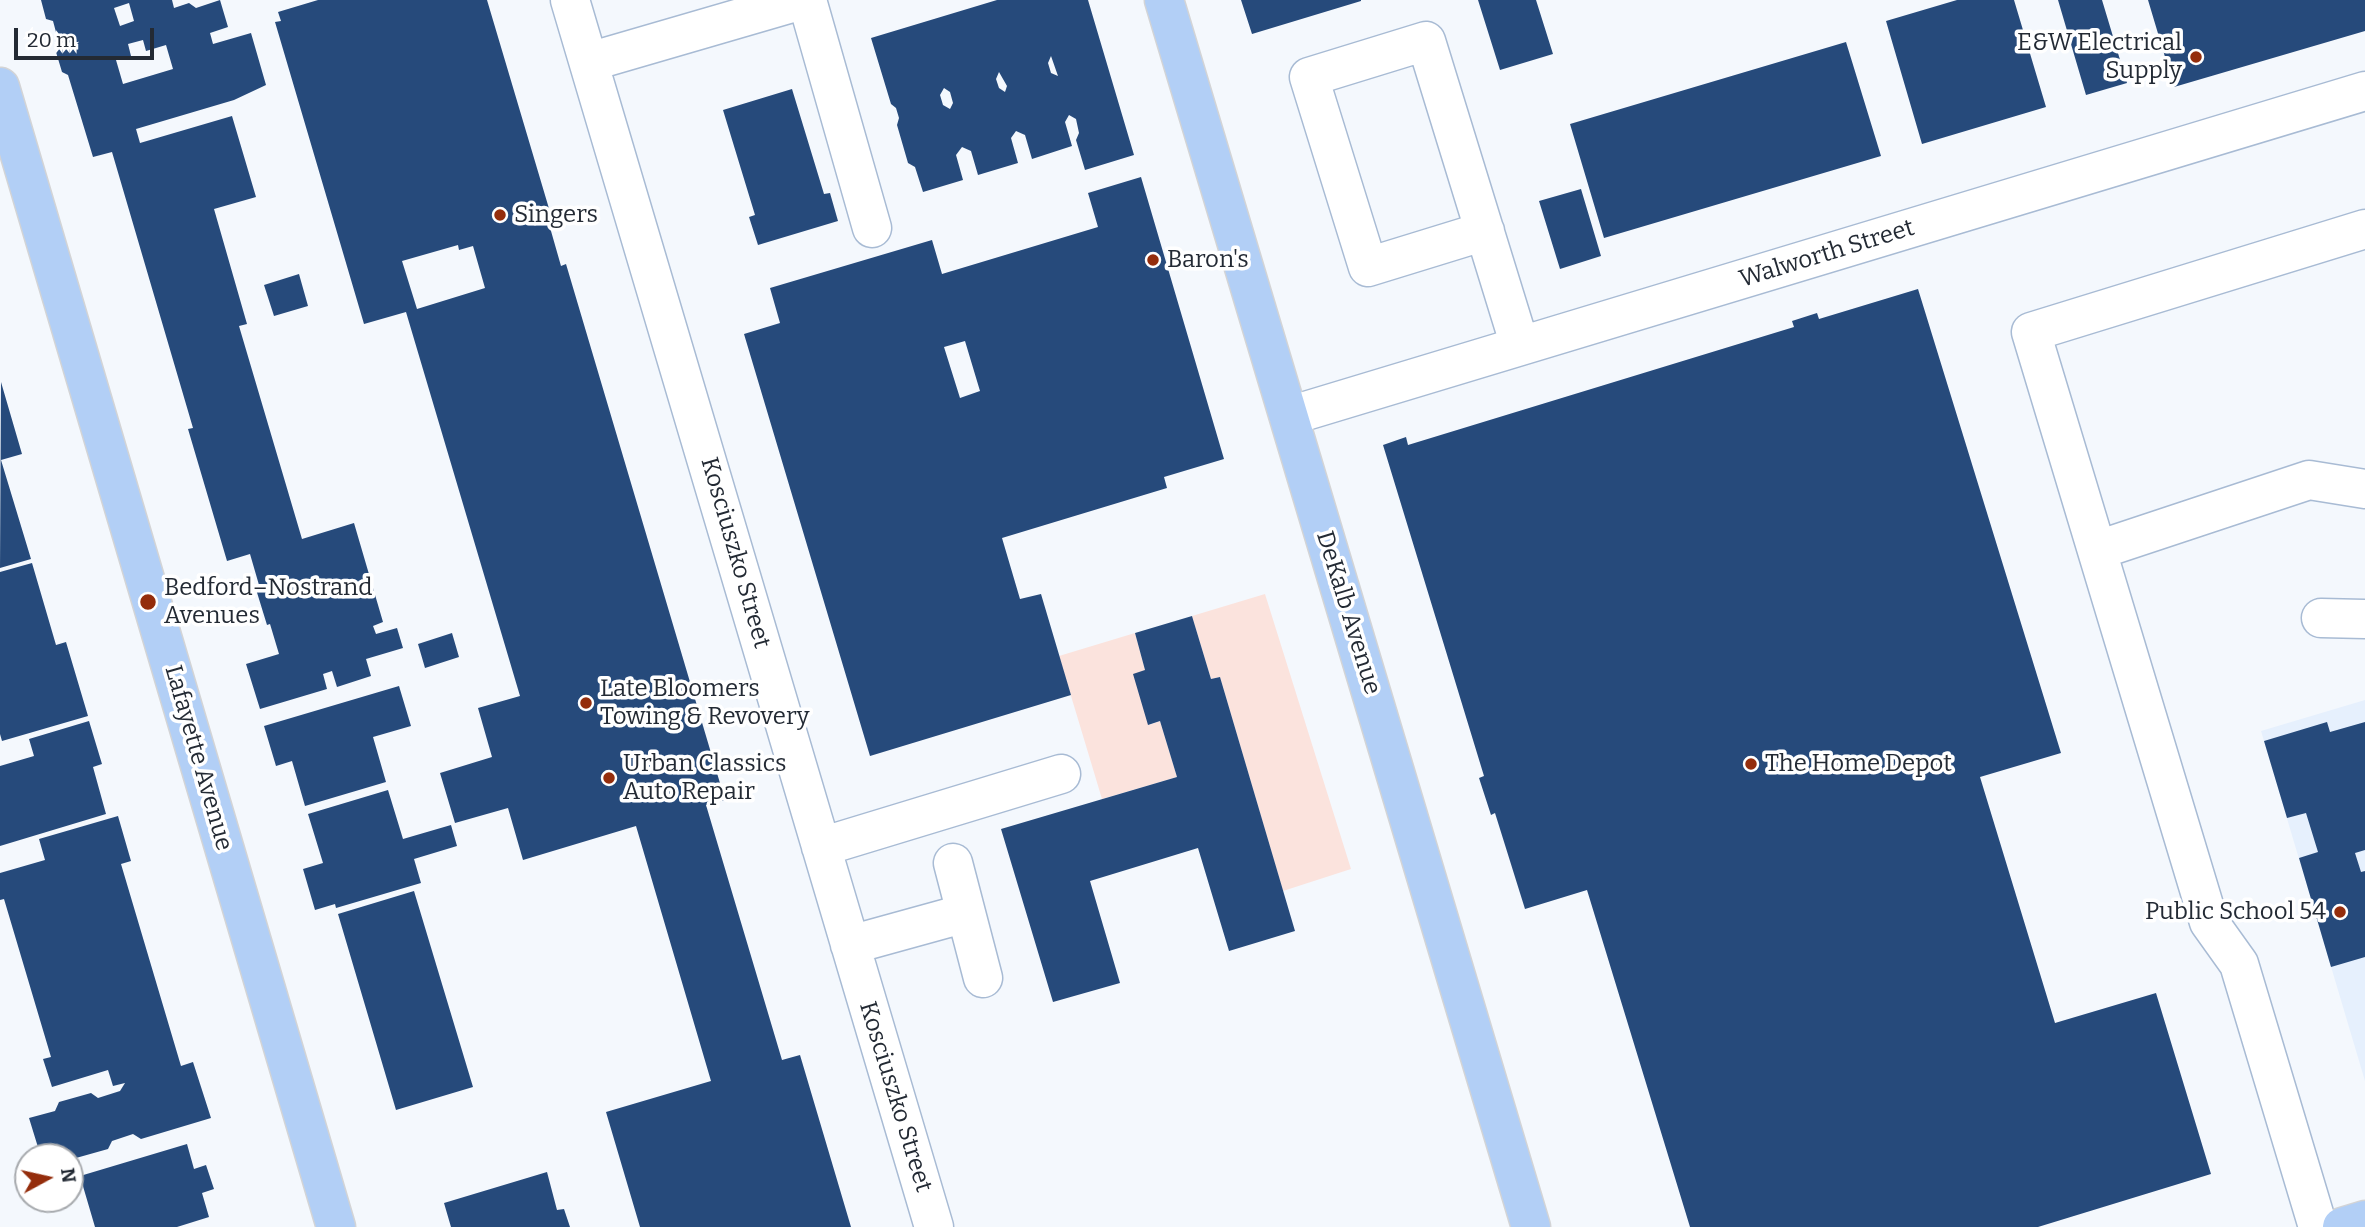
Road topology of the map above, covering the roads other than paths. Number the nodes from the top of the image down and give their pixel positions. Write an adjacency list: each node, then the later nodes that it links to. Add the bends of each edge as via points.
1 (570, 0): 4 (street, Kosciuszko Street)
2 (805, 0): 4 (street); 7 (street)
3 (1164, 0): 11 (main road, DeKalb Avenue)
4 (589, 62): 17 (street, Kosciuszko Street)
5 (0, 88): 23 (main road, Lafayette Avenue)
6 (2365, 91): 10 (street, Walworth Street)
7 (872, 228)
8 (2365, 229): 13 (street, via 2031,332)
9 (1485, 231): 9 (street, via 1426,41 1309,78 1368,267); 10 (street)
10 (1520, 346): 11 (street, Walworth Street)
11 (1289, 416): 25 (main road, DeKalb Avenue)
12 (2365, 489): 13 (street, via 2309,480)
13 (2098, 550): 26 (street, via 2209,922 2239,964)
14 (2321, 618): 15 (street)
15 (2365, 619)
16 (1061, 774): 17 (street)
17 (821, 847): 20 (street, Kosciuszko Street)
18 (953, 863): 19 (street)
19 (966, 914): 20 (street); 21 (street)
20 (850, 945): 24 (street, Kosciuszko Street)
21 (983, 978)
22 (2365, 1220): 27 (main road)
23 (336, 1227)
24 (934, 1227)
25 (1531, 1227)
26 (2318, 1227)
27 (2342, 1227)

